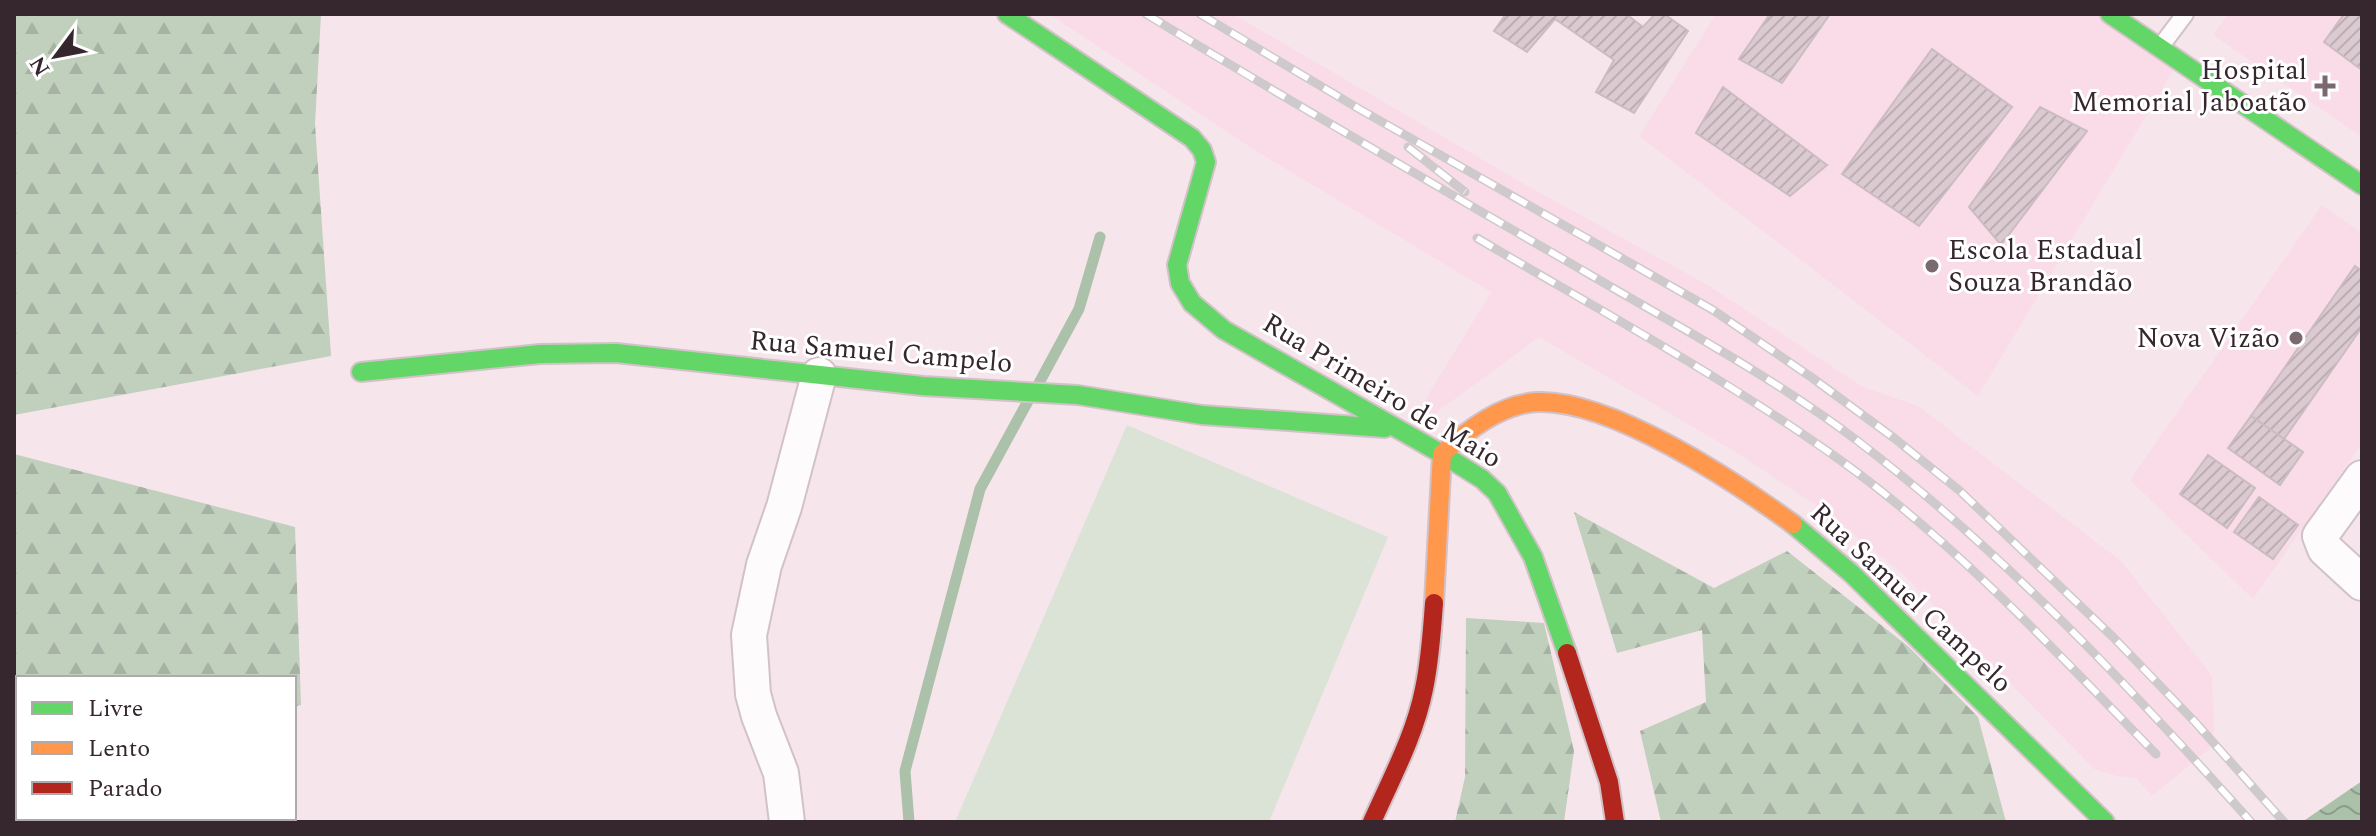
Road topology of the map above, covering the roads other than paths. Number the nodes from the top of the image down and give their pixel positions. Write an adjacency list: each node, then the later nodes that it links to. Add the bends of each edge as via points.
1 (1007, 14): 8 (street, Rua Primeiro de Maio, via 1192,138 1202,150 1206,162 1177,265 1192,303 1224,330)
2 (2110, 14): 4 (street)
3 (2185, 14): 4 (lane)
4 (2160, 48): 5 (street)
5 (2362, 185)
6 (361, 372): 7 (street, Rua Samuel Campelo, via 540,354 616,353)
7 (819, 375): 8 (street, Rua Samuel Campelo, via 1078,395 1202,415); 12 (street, via 749,635 753,694 781,773)
8 (1397, 429): 9 (street, Rua Primeiro de Maio)
9 (1442, 454): 13 (street, via 1432,641 1424,692); 14 (street, Rua Primeiro de Maio, via 1497,493 1533,557 1609,782); 15 (street, Rua Samuel Campelo, via 1470,430 1508,410 1535,402 1564,403 1609,417 1704,466 1810,537)
10 (2362, 478): 11 (street, via 2320,536 2325,549)
11 (2362, 583)
12 (787, 822)
13 (1372, 822)
14 (1615, 822)
15 (2105, 822)

